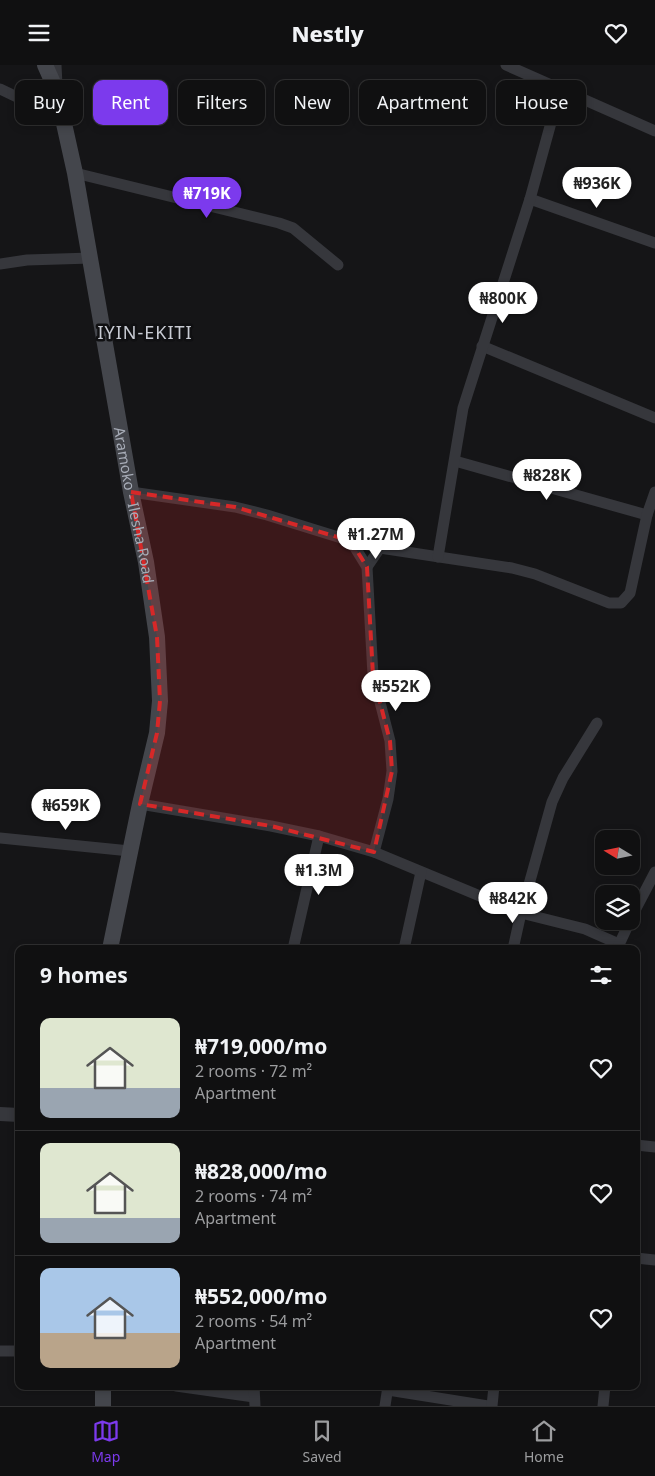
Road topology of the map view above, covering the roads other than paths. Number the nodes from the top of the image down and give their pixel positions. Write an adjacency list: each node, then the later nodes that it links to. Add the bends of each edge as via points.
1 (45, 65): 4 (main road, Aramoko - Ilesha Road)
2 (56, 65): 5 (street)
3 (506, 65): 6 (street)
4 (52, 80)
5 (57, 80)
6 (540, 80)
7 (0, 89): 8 (street)
8 (15, 96)
9 (586, 100): 12 (street)
10 (64, 125): 13 (main road, Aramoko - Ilesha Road)
11 (550, 125): 14 (street)
12 (655, 131)
13 (75, 173): 16 (main road, Aramoko - Ilesha Road); 18 (street, via 293,228)
14 (530, 199): 15 (street); 19 (street)
15 (655, 243)
16 (90, 258): 17 (street); 22 (main road, Aramoko - Ilesha Road)
17 (0, 264)
18 (338, 265)
19 (482, 346): 20 (street); 21 (street, via 463,407)
20 (655, 418)
21 (455, 461): 24 (street); 27 (street)
22 (131, 492): 25 (street, via 235,507); 30 (main road, Aramoko - Ilesha Road, via 157,637 160,701 157,733)
23 (655, 492): 24 (street)
24 (647, 515): 27 (street, via 630,593 621,603 609,603 535,573)
25 (351, 541): 26 (street); 28 (street)
26 (380, 548): 27 (street); 28 (street)
27 (438, 557)
28 (367, 567): 34 (street, via 373,675 390,741 392,771)
29 (597, 723): 38 (street, via 552,802)
30 (140, 804): 31 (street); 33 (main road, Aramoko - Ilesha Road)
31 (319, 837): 34 (street); 41 (street)
32 (0, 838): 33 (street)
33 (130, 851): 40 (main road, Aramoko - Ilesha Road)
34 (374, 852): 35 (street)
35 (421, 872): 38 (street); 42 (street)
36 (655, 872): 37 (street)
37 (640, 901)
38 (521, 913): 43 (street); 44 (street, via 585,929)
39 (625, 930): 45 (street)
40 (111, 945)
41 (294, 945)
42 (405, 945)
43 (514, 945)
44 (616, 945)
45 (618, 945)
46 (0, 1114): 47 (street)
47 (15, 1115)
48 (640, 1145): 49 (street)
49 (655, 1147)
50 (640, 1258): 51 (street)
51 (655, 1260)
52 (0, 1351): 53 (street)
53 (15, 1351)
54 (103, 1390): 61 (main road)
55 (207, 1390): 60 (street)
56 (388, 1390): 62 (street)
57 (399, 1390): 63 (street)
58 (493, 1390): 63 (street)
59 (604, 1390): 64 (street)
60 (254, 1396)
61 (103, 1406)
62 (385, 1406)
63 (490, 1406)
64 (604, 1406)

